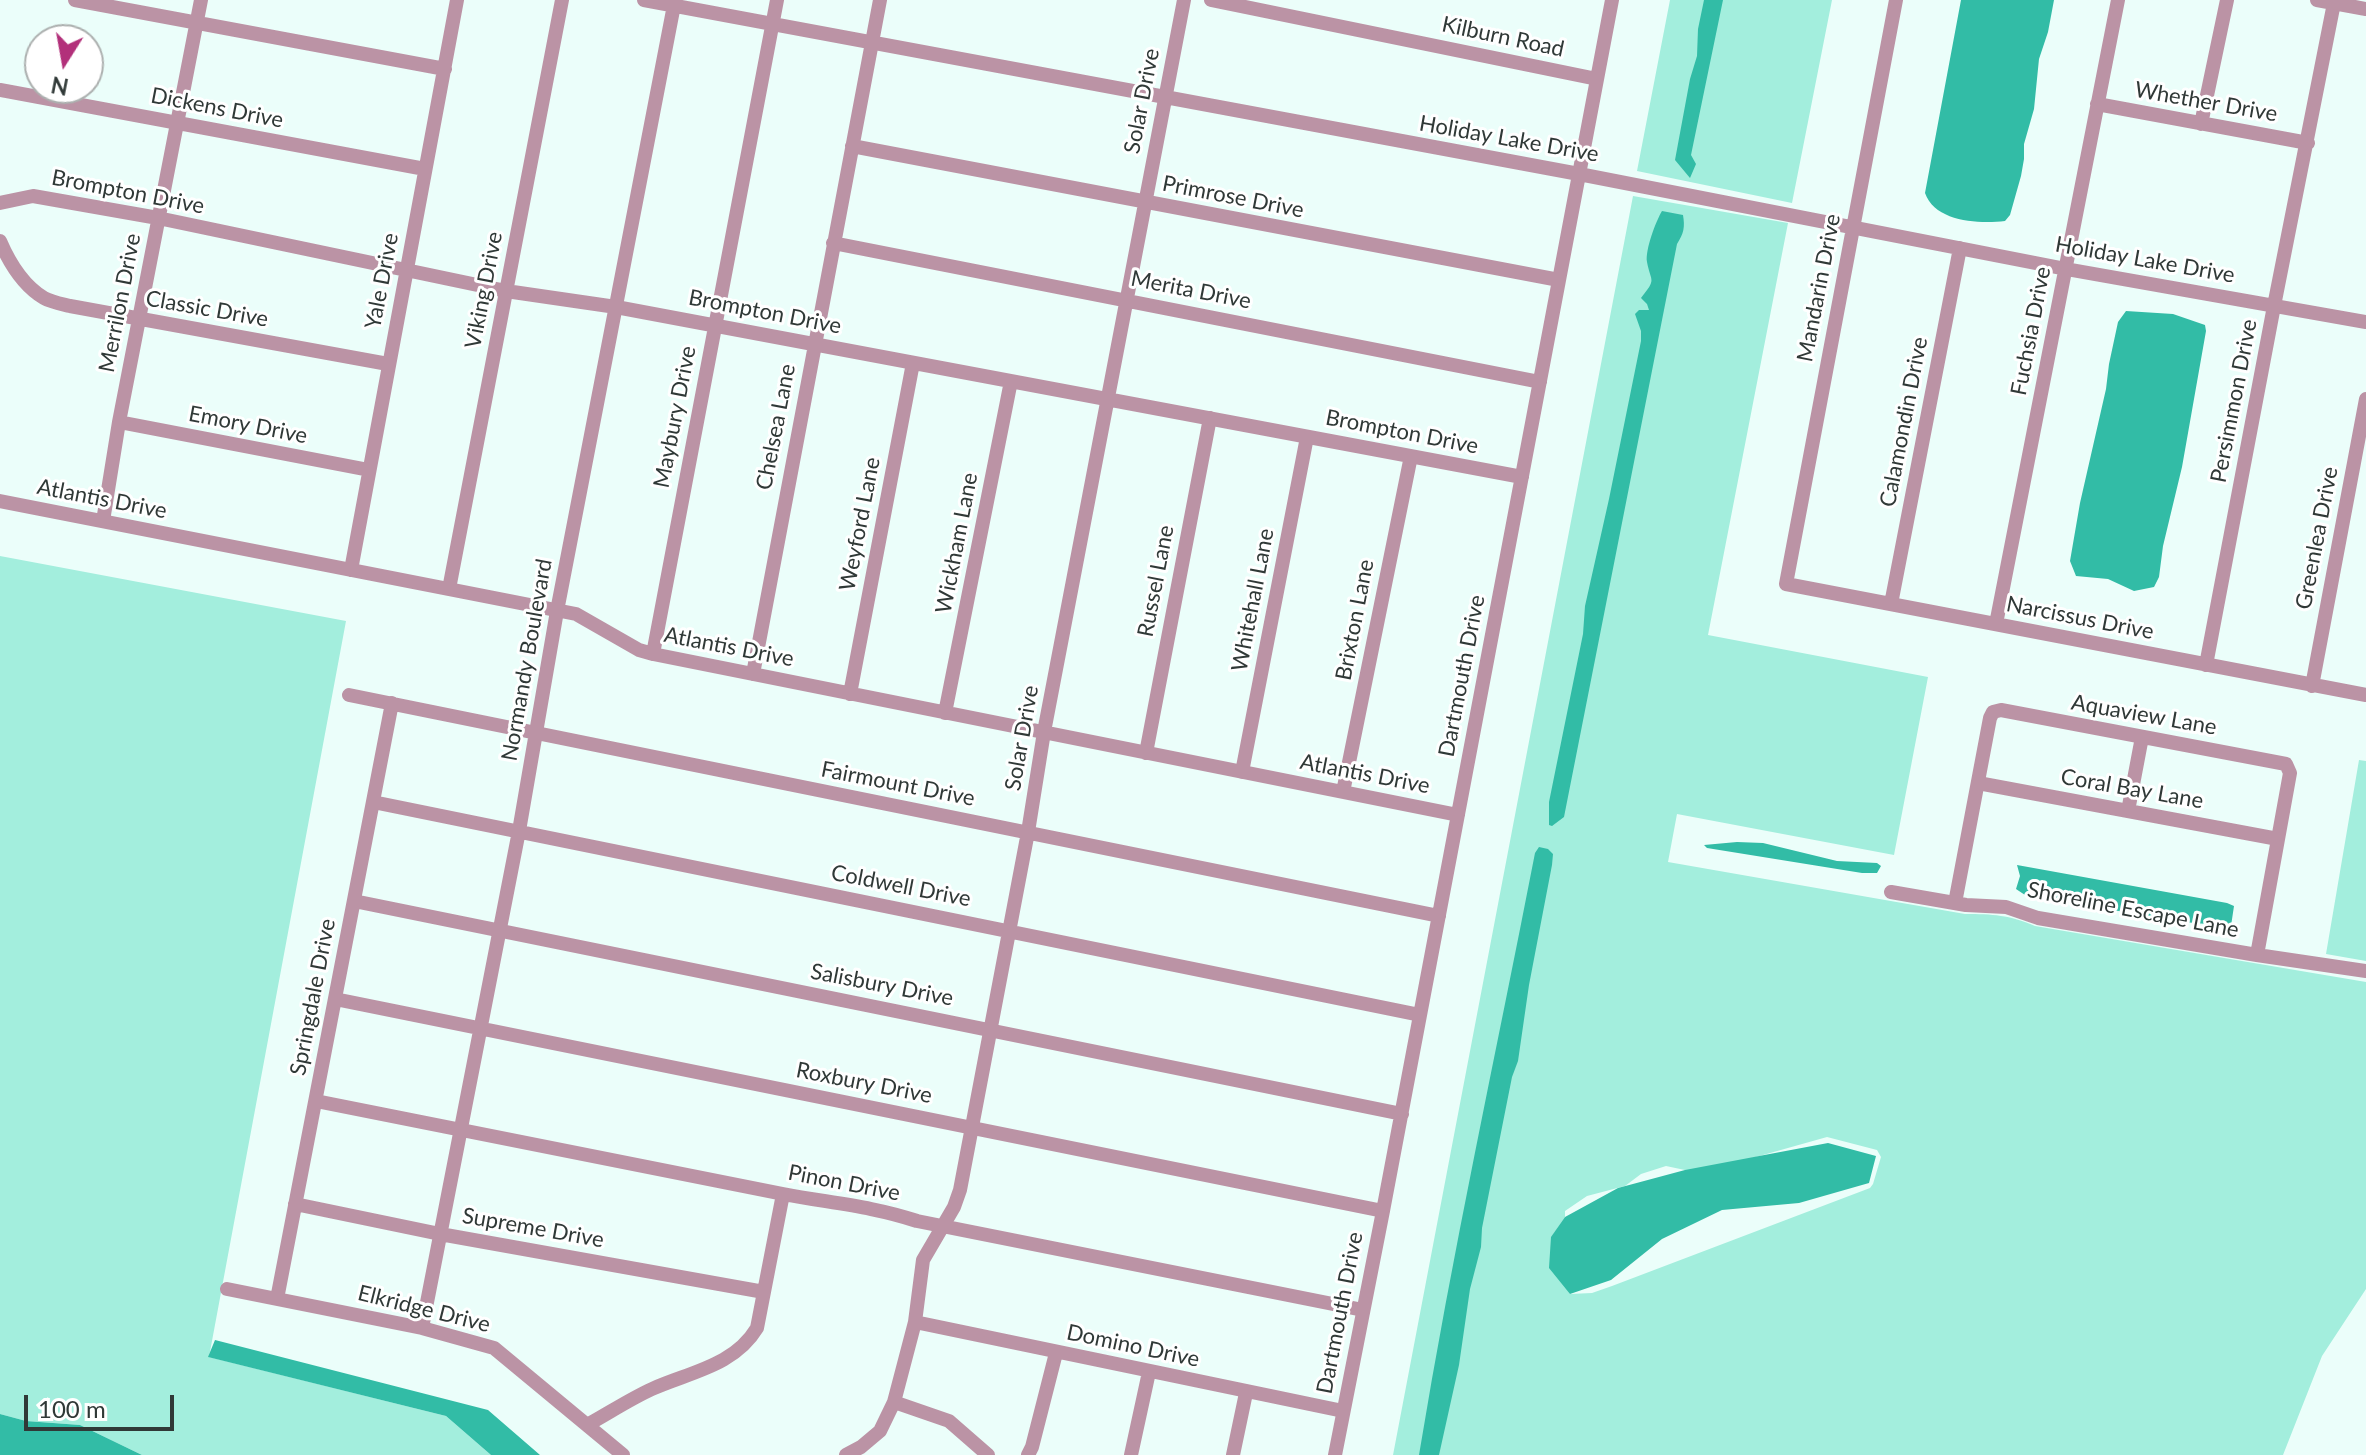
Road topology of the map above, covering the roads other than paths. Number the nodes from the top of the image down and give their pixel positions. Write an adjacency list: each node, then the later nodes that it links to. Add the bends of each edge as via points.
1 (75, 0): 18 (street)
2 (201, 0): 18 (street, Merrilon Drive)
3 (457, 0): 21 (street, Yale Drive)
4 (562, 0): 42 (street, Viking Drive)
5 (644, 0): 15 (street, Holiday Lake Drive)
6 (777, 0): 19 (street, Maybury Drive)
7 (880, 0): 20 (street, Chelsea Lane)
8 (1184, 0): 24 (street, Solar Drive)
9 (1211, 0): 22 (street, Kilburn Road)
10 (1612, 0): 22 (street, Dartmouth Drive)
11 (1896, 0): 35 (street, Mandarin Drive)
12 (2118, 0): 25 (street, Fuchsia Drive)
13 (2227, 0): 27 (street)
14 (2317, 0): 16 (street)
15 (674, 3): 19 (street, Holiday Lake Drive); 45 (street, Normandy Boulevard)
16 (2334, 3): 17 (street); 28 (street, Persimmon Drive)
17 (2366, 9)
18 (196, 23): 21 (street); 26 (street, Merrilon Drive)
19 (773, 24): 20 (street, Holiday Lake Drive); 48 (street, Maybury Drive)
20 (872, 43): 24 (street, Holiday Lake Drive); 29 (street, Chelsea Lane)
21 (445, 69): 30 (street, Yale Drive)
22 (1597, 79): 31 (street, Dartmouth Drive)
23 (0, 90): 26 (street, Dickens Drive)
24 (1165, 98): 31 (street, Holiday Lake Drive); 33 (street, Solar Drive)
25 (2097, 104): 27 (street, Whether Drive); 39 (street, Fuchsia Drive)
26 (177, 122): 30 (street, Dickens Drive); 34 (street, Merrilon Drive)
27 (2201, 124): 28 (street, Whether Drive)
28 (2308, 143): 44 (street, Persimmon Drive)
29 (852, 146): 33 (street, Primrose Drive); 37 (street, Chelsea Lane)
30 (425, 169): 40 (street, Yale Drive)
31 (1579, 174): 35 (street, Holiday Lake Drive); 41 (street, Dartmouth Drive)
32 (0, 203): 34 (street, Brompton Drive, via 33,196)
33 (1144, 203): 41 (street, Primrose Drive); 43 (street, Solar Drive)
34 (158, 218): 40 (street, Brompton Drive); 46 (street, Merrilon Drive)
35 (1852, 227): 38 (street, Holiday Lake Drive); 65 (street, Mandarin Drive)
36 (0, 241): 46 (street, Classic Drive, via 25,281 45,298)
37 (833, 243): 43 (street, Merita Drive); 49 (street, Chelsea Lane)
38 (1960, 248): 39 (street, Holiday Lake Drive); 67 (street, Calamondin Drive)
39 (2066, 269): 44 (street, Holiday Lake Drive); 69 (street, Fuchsia Drive)
40 (406, 271): 42 (street, Brompton Drive); 51 (street, Yale Drive)
41 (1559, 280): 53 (street, Dartmouth Drive)
42 (506, 291): 45 (street, Brompton Drive); 66 (street, Viking Drive)
43 (1126, 300): 53 (street, Merita Drive); 54 (street, Solar Drive)
44 (2274, 306): 47 (street, Holiday Lake Drive); 71 (street, Persimmon Drive)
45 (616, 307): 48 (street, Brompton Drive); 68 (street, Normandy Boulevard)
46 (139, 319): 51 (street, Classic Drive); 57 (street, Merrilon Drive)
47 (2366, 322)
48 (715, 325): 49 (street, Brompton Drive); 70 (street, Maybury Drive)
49 (814, 344): 50 (street, Brompton Drive); 72 (street, Chelsea Lane)
50 (913, 363): 52 (street, Brompton Drive); 74 (street, Weyford Lane)
51 (388, 364): 60 (street, Yale Drive)
52 (1011, 381): 54 (street, Brompton Drive); 78 (street, Wickham Lane)
53 (1540, 382): 61 (street, Dartmouth Drive)
54 (1107, 399): 56 (street, Brompton Drive); 79 (street, Solar Drive)
55 (2366, 399): 73 (street, Greenlea Drive)
56 (1210, 418): 58 (street, Brompton Drive); 82 (street, Russel Lane)
57 (119, 422): 60 (street, Emory Drive); 63 (street, Merrilon Drive)
58 (1307, 437): 59 (street, Brompton Drive); 83 (street, Whitehall Lane)
59 (1411, 456): 61 (street, Brompton Drive); 85 (street, Brixton Lane)
60 (369, 470): 64 (street, Yale Drive)
61 (1522, 477): 88 (street, Dartmouth Drive)
62 (0, 501): 63 (street, Atlantis Drive)
63 (103, 521): 64 (street, Atlantis Drive)
64 (351, 570): 66 (street, Atlantis Drive)
65 (1786, 584): 67 (street, Narcissus Drive)
66 (449, 589): 68 (street, Atlantis Drive)
67 (1891, 604): 69 (street, Narcissus Drive)
68 (557, 611): 70 (street, Atlantis Drive, via 576,614); 80 (street, Normandy Boulevard)
69 (1996, 624): 71 (street, Narcissus Drive)
70 (653, 654): 72 (street, Atlantis Drive)
71 (2206, 665): 73 (street, Narcissus Drive)
72 (753, 674): 74 (street, Atlantis Drive)
73 (2312, 686): 76 (street, Narcissus Drive)
74 (850, 694): 78 (street, Atlantis Drive)
75 (349, 695): 77 (street, Fairmount Drive)
76 (2366, 695)
77 (392, 703): 80 (street, Fairmount Drive); 86 (street, Springdale Drive)
78 (945, 713): 79 (street, Atlantis Drive)
79 (1044, 732): 82 (street, Atlantis Drive); 90 (street, Solar Drive)
80 (537, 733): 89 (street, Normandy Boulevard); 90 (street, Fairmount Drive)
81 (2142, 737): 84 (street, Aquaview Lane, via 1996,711 1990,718); 87 (street); 91 (street, Aquaview Lane, via 2286,764 2290,773)
82 (1146, 753): 83 (street, Atlantis Drive)
83 (1242, 772): 85 (street, Atlantis Drive)
84 (1978, 783): 87 (street, Coral Bay Lane); 94 (street, Aquaview Lane)
85 (1343, 792): 88 (street, Atlantis Drive)
86 (373, 802): 89 (street, Coldwell Drive); 93 (street, Springdale Drive)
87 (2128, 811): 91 (street, Coral Bay Lane)
88 (1458, 815): 95 (street, Dartmouth Drive)
89 (519, 831): 96 (street, Normandy Boulevard); 97 (street, Coldwell Drive)
90 (1028, 832): 95 (street, Fairmount Drive); 97 (street, Solar Drive)
91 (2278, 839): 98 (street, Aquaview Lane)
92 (1891, 892): 94 (street, Shoreline Escape Lane)
93 (354, 901): 96 (street, Salisbury Drive); 100 (street, Springdale Drive)
94 (1955, 903): 98 (street, Shoreline Escape Lane, via 2006,907 2038,918)
95 (1439, 916): 101 (street, Dartmouth Drive)
96 (500, 930): 102 (street, Normandy Boulevard); 103 (street, Salisbury Drive)
97 (1009, 930): 101 (street, Coldwell Drive); 103 (street, Solar Drive)
98 (2257, 955): 99 (street, Shoreline Escape Lane)
99 (2366, 971)
100 (335, 999): 102 (street, Roxbury Drive); 104 (street, Springdale Drive)
101 (1420, 1015): 105 (street, Dartmouth Drive)
102 (480, 1029): 106 (street, Roxbury Drive); 107 (street, Normandy Boulevard)
103 (990, 1029): 105 (street, Salisbury Drive); 106 (street, Solar Drive)
104 (316, 1101): 107 (street, Pinon Drive); 109 (street, Springdale Drive)
105 (1402, 1114): 110 (street, Dartmouth Drive)
106 (972, 1127): 110 (street, Roxbury Drive); 111 (street, Solar Drive, via 960,1190)
107 (461, 1130): 108 (street, Pinon Drive); 112 (street, Normandy Boulevard)
108 (783, 1194): 111 (street, Pinon Drive, via 886,1210); 114 (street)
109 (295, 1204): 112 (street, Supreme Drive); 115 (street, Springdale Drive)
110 (1383, 1211): 116 (street, Dartmouth Drive)
111 (942, 1226): 116 (street, Pinon Drive); 117 (street, Solar Drive, via 923,1260)
112 (440, 1234): 114 (street, Supreme Drive); 118 (street, Normandy Boulevard)
113 (227, 1289): 115 (street, Elkridge Drive)
114 (764, 1292): 124 (street, via 757,1328 727,1359 651,1389)
115 (277, 1299): 118 (street, Elkridge Drive)
116 (1363, 1310): 123 (street, Dartmouth Drive)
117 (915, 1322): 119 (street, Domino Drive); 122 (street, Solar Drive)
118 (422, 1328): 124 (street, Elkridge Drive, via 494,1348)
119 (1056, 1353): 120 (street, Domino Drive); 128 (street)
120 (1149, 1372): 121 (street, Domino Drive); 129 (street)
121 (1246, 1393): 123 (street, Domino Drive); 130 (street)
122 (894, 1402): 126 (street, Solar Drive, via 880,1431); 127 (street, via 949,1421)
123 (1343, 1411): 131 (street, Dartmouth Drive)
124 (587, 1425): 125 (street, Elkridge Drive)
125 (623, 1455)
126 (846, 1455)
127 (988, 1455)
128 (1028, 1455)
129 (1131, 1455)
130 (1233, 1455)
131 (1335, 1455)

